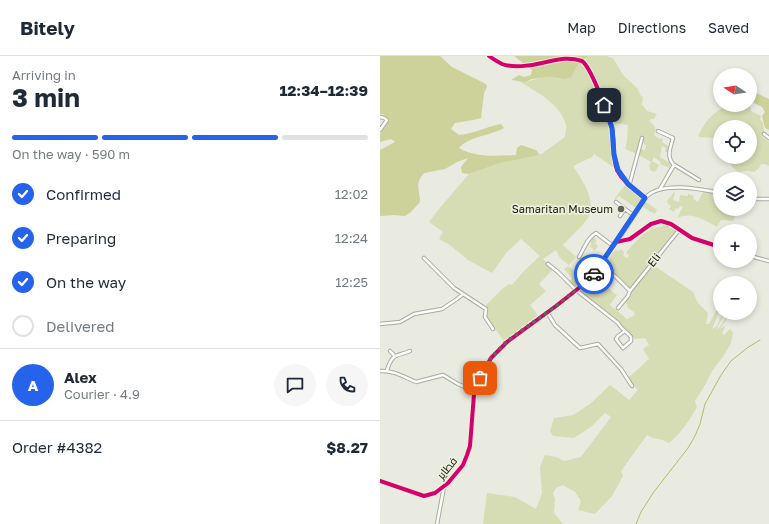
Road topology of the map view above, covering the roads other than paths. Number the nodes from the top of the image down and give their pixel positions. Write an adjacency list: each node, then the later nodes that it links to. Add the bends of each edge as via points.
1 (489, 56): 2 (street, via 502,64 522,66)
2 (565, 56): 11 (street, via 581,60 589,68 612,128 618,170)
3 (380, 117): 4 (street, via 386,119)
4 (380, 130)
5 (658, 131): 9 (street, via 673,138 669,156)
6 (764, 134): 8 (street)
7 (642, 138): 11 (street)
8 (769, 138)
9 (674, 165): 10 (street); 12 (street)
10 (699, 180)
11 (629, 186): 14 (street)
12 (660, 190): 13 (street, via 677,187); 14 (street)
13 (713, 192)
14 (645, 198): 19 (street, فطاير)
15 (757, 199): 16 (street)
16 (769, 199)
17 (616, 202): 18 (street)
18 (625, 209): 19 (street); 20 (street)
19 (634, 215): 22 (street, فطاير)
20 (620, 216)
21 (679, 230): 22 (street, via 667,223 658,222 631,239); 23 (street); 31 (street, Eli)
22 (614, 244): 24 (street, via 596,233 584,246); 29 (street, فطاير)
23 (713, 245)
24 (579, 257)
25 (424, 258): 32 (street)
26 (757, 258): 27 (street)
27 (769, 261)
28 (548, 264): 30 (street)
29 (600, 266): 30 (street, فطاير, via 590,279); 31 (street)
30 (576, 290): 34 (street, فطاير); 37 (street)
31 (630, 291): 33 (street, Eli)
32 (463, 294): 35 (street, via 442,309 414,314 400,322); 36 (street, via 486,309 486,317)
33 (618, 308)
34 (547, 312): 43 (street, via 555,324 580,348 598,344 621,369); 44 (street, فطاير, via 506,342 492,357)
35 (380, 324)
36 (493, 329)
37 (625, 331): 37 (street, via 616,339 623,348 632,340)
38 (390, 351): 40 (street)
39 (410, 351): 40 (street)
40 (394, 357): 41 (street)
41 (387, 370): 42 (street); 44 (street, via 416,382 443,375)
42 (380, 371)
43 (632, 386)
44 (475, 391): 46 (street, فطاير, via 467,456)
45 (380, 481): 46 (street, فطاير, via 424,496)
46 (444, 487): 47 (street)
47 (437, 524)

